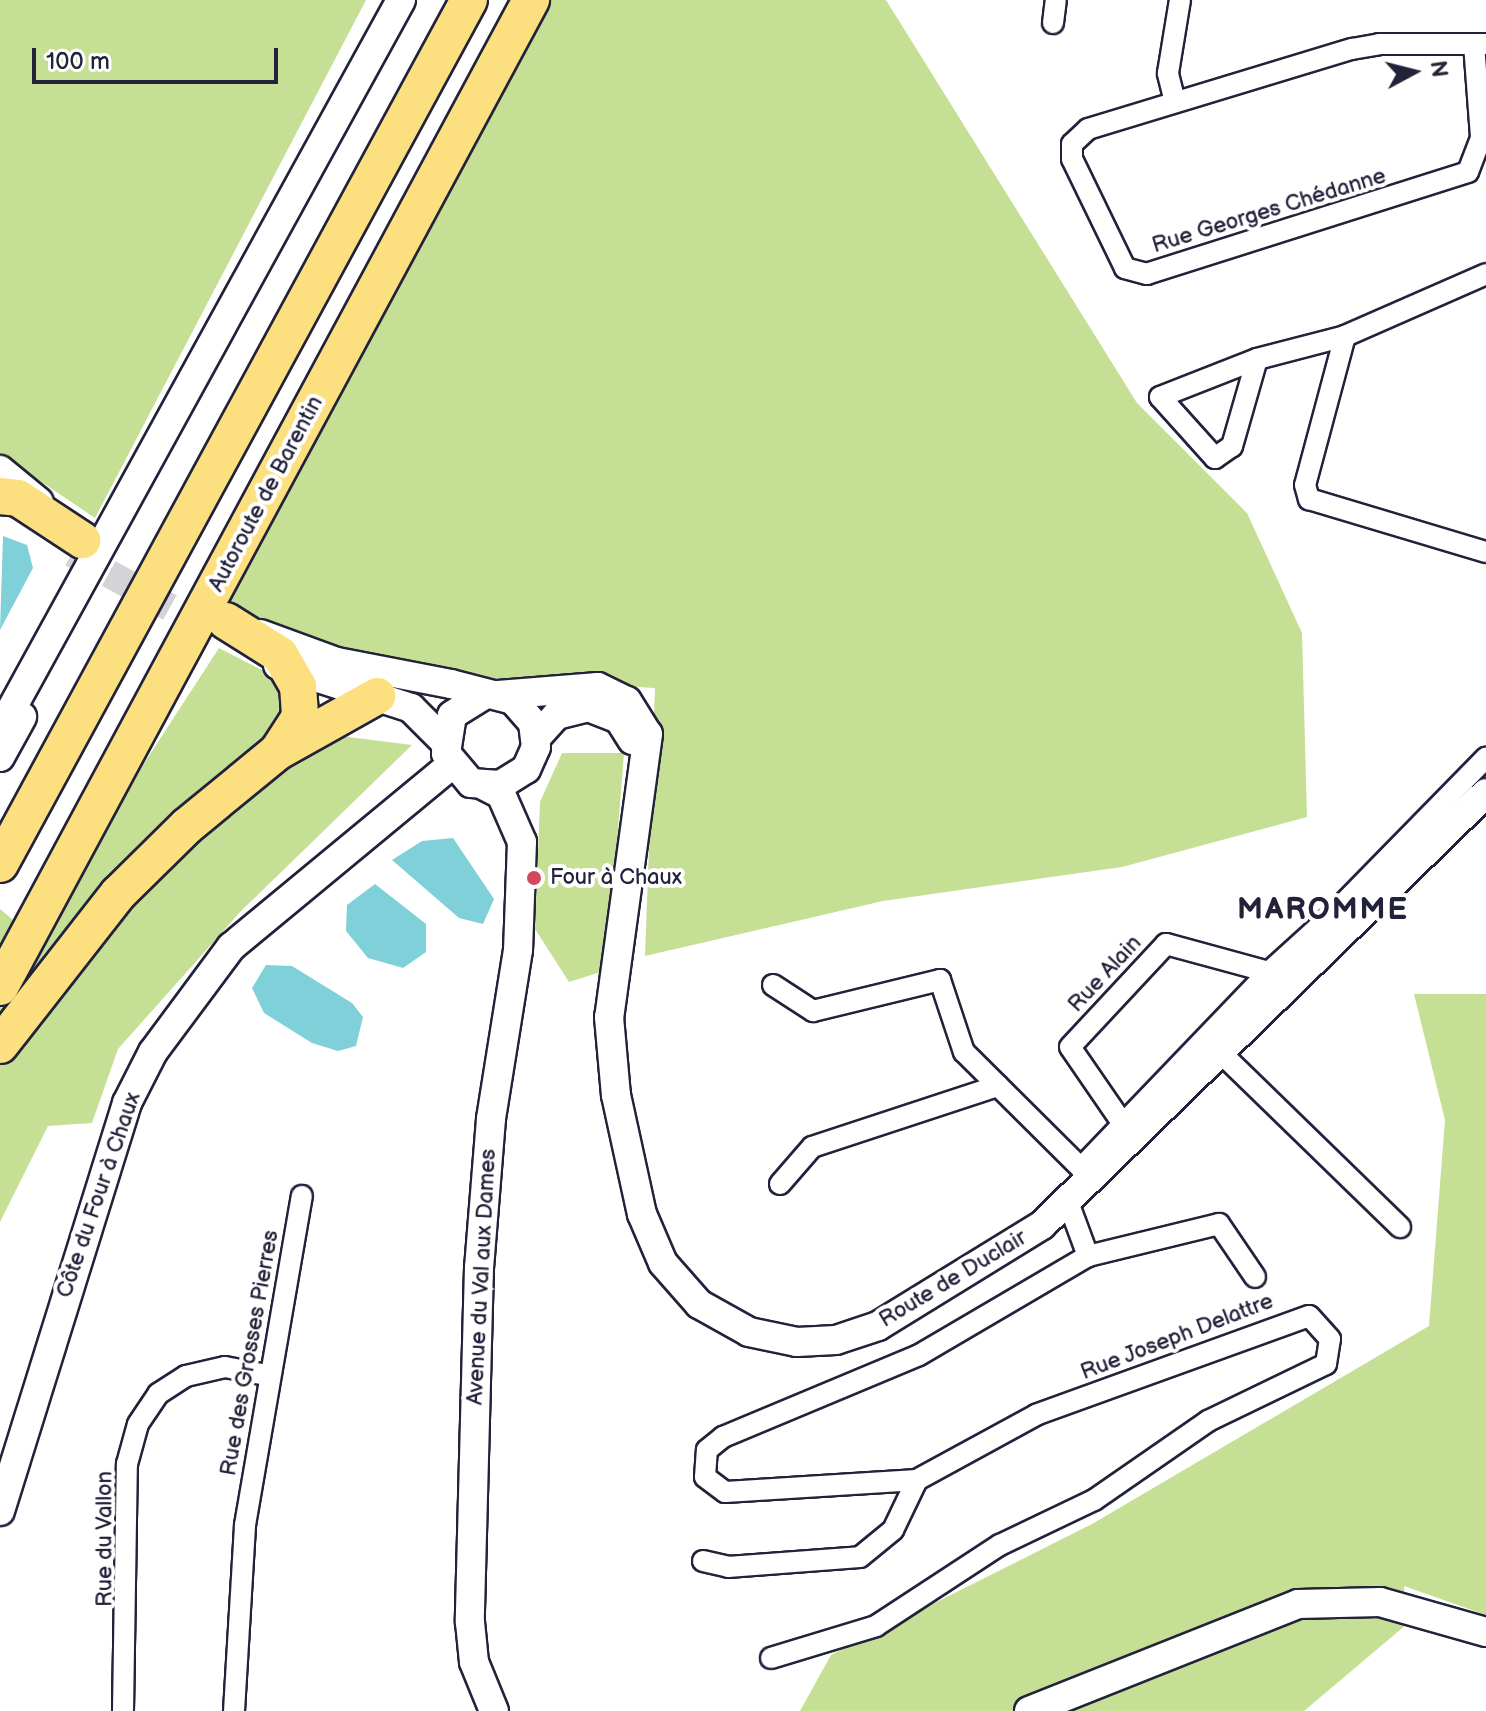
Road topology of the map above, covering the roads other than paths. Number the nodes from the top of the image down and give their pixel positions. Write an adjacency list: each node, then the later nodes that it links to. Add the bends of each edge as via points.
1 (401, 0): 19 (main road)
2 (469, 0): 28 (highway)
3 (531, 0): 32 (highway, Autoroute de Barentin)
4 (1056, 0): 6 (street)
5 (1180, 0): 8 (street, via 1168,73)
6 (1053, 23)
7 (1480, 44): 8 (street, Rue Georges Chédanne, via 1379,44); 8 (street, Rue Georges Chédanne, via 1481,138 1468,172 1135,274 1072,159 1072,144 1088,129)
8 (1175, 102)
9 (1486, 274): 10 (street)
10 (1345, 336): 11 (street); 14 (street, via 1305,485 1309,499)
11 (1257, 359): 11 (street, via 1160,397 1215,458 1224,459 1232,446)
12 (0, 489): 13 (highway)
13 (75, 545)
14 (1486, 552)
15 (223, 628): 16 (highway, via 280,655); 17 (main road, via 337,662)
16 (291, 671): 18 (main road); 21 (highway, via 300,717)
17 (492, 695): 20 (main road, via 525,710); 22 (main road, via 461,705); 25 (main road, Route de Duclair, via 572,685 617,693 648,734)
18 (377, 696): 21 (highway); 22 (main road, via 426,716)
19 (3, 738)
20 (535, 747): 24 (main road, via 515,780); 25 (main road, Route de Duclair, via 557,715 603,708 631,735); 27 (main road, Avenue du Val aux Dames)
21 (277, 752): 33 (highway, via 118,894)
22 (448, 753): 24 (main road); 46 (main road, Côte du Four à Chaux, via 231,947 153,1052 127,1103)
23 (1486, 758): 29 (street)
24 (485, 786): 27 (main road, Avenue du Val aux Dames, via 501,794)
25 (638, 786): 40 (main road, Route de Duclair, via 609,995 612,1066 642,1214 663,1263 685,1292 749,1332 836,1340 898,1315)
26 (1486, 793): 29 (main road, Route de Duclair)
27 (522, 842): 52 (main road, Avenue du Val aux Dames, via 518,950 491,1119 479,1267 470,1622 474,1662)
28 (0, 864)
29 (1338, 925): 30 (street); 34 (main road, Route de Duclair)
30 (1269, 972): 36 (street); 36 (street, Rue Alain, via 1166,944 1070,1047)
31 (773, 985): 35 (street, via 813,1011 940,980 964,1052)
32 (0, 987)
33 (0, 1045)
34 (1223, 1055): 37 (main road, Route de Duclair); 41 (street)
35 (998, 1086): 37 (street); 38 (street, via 812,1147)
36 (1123, 1124): 37 (street)
37 (1087, 1174): 40 (main road, Route de Duclair)
38 (780, 1184)
39 (302, 1196): 44 (street, Rue des Grosses Pierres, via 291,1290)
40 (1068, 1202): 42 (street)
41 (1400, 1227)
42 (1088, 1256): 43 (street, Rue Joseph Delattre, via 1219,1224); 45 (street, Rue Joseph Delattre, via 919,1355 723,1437 701,1464 705,1477 725,1492)
43 (1255, 1277)
44 (267, 1375): 50 (street, Rue du Vallon, via 225,1367 186,1376 158,1394 138,1424 127,1464); 51 (street, Rue des Grosses Pierres, via 245,1525)
45 (917, 1480): 47 (street, via 893,1530 860,1557 728,1567); 49 (street, Rue Joseph Delattre, via 1036,1415 1286,1321 1309,1316 1330,1339 1318,1372 1208,1421 1094,1500 1000,1545 876,1626)
46 (0, 1511)
47 (703, 1561)
48 (1486, 1632): 53 (main road, via 1380,1602 1298,1604)
49 (771, 1658)
50 (123, 1711)
51 (234, 1711)
52 (494, 1711)
53 (1029, 1711)

